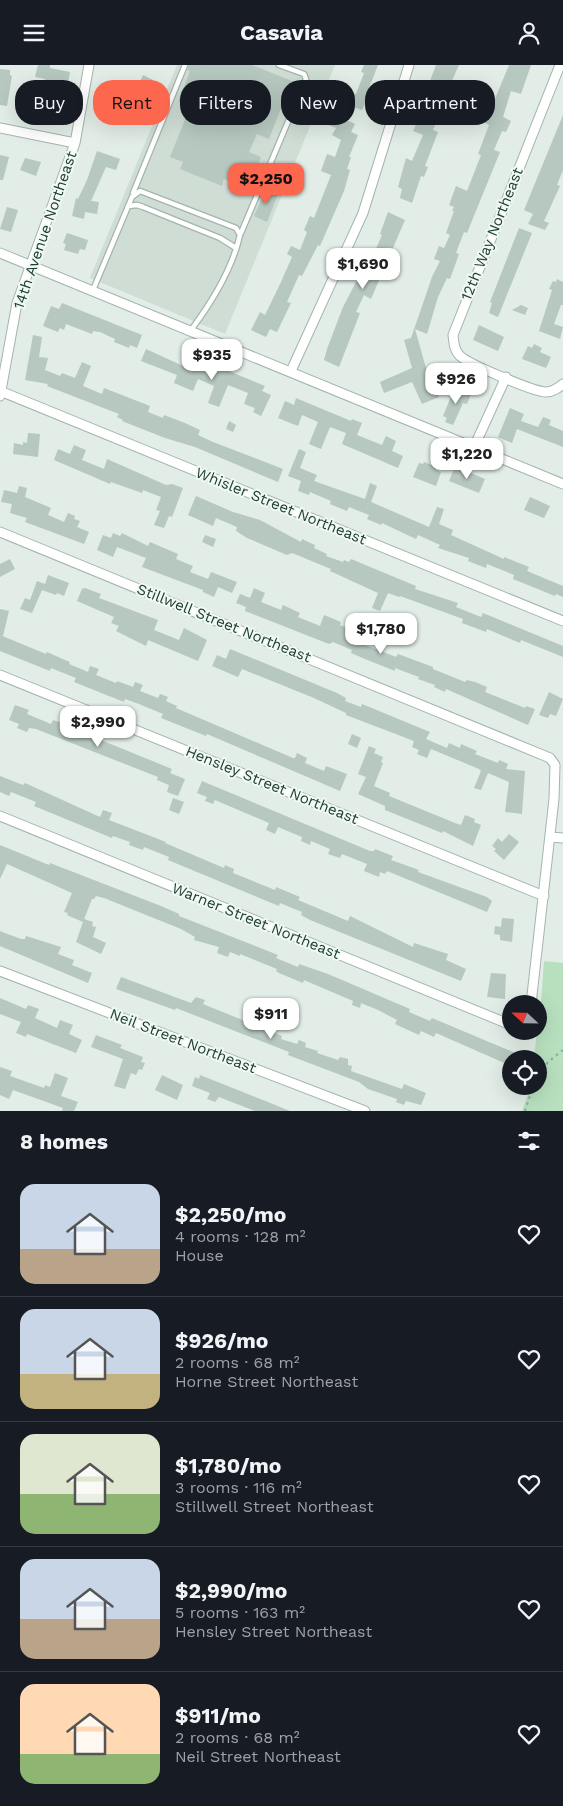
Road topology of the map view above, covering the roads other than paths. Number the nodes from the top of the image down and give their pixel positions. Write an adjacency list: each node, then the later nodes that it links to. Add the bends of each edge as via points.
1 (89, 65): 7 (street, 14th Avenue Northeast)
2 (185, 65): 8 (lane)
3 (279, 65): 10 (lane, via 304,74 306,79)
4 (409, 65): 16 (street, via 363,213)
5 (560, 65): 17 (street, 12th Way Northeast, via 453,335 454,347 460,356)
6 (0, 128): 7 (street)
7 (75, 143): 13 (street, 14th Avenue Northeast)
8 (132, 197): 9 (lane); 10 (lane, via 144,191 236,228)
9 (128, 206): 11 (lane, via 143,207); 14 (lane)
10 (240, 235): 11 (lane)
11 (236, 247): 15 (lane, via 217,291)
12 (0, 253): 13 (street)
13 (30, 264): 14 (street); 19 (street, 14th Avenue Northeast, via 18,303)
14 (93, 290): 15 (street)
15 (191, 331): 16 (street)
16 (291, 371): 20 (street)
17 (506, 377): 18 (street, 12th Way Northeast, via 536,391 547,392); 20 (street)
18 (563, 384)
19 (0, 393): 23 (street, Whisler Street Northeast)
20 (474, 447): 21 (street)
21 (563, 484)
22 (0, 532): 26 (street, Stillwell Street Northeast, via 544,754 555,765)
23 (563, 621)
24 (0, 675): 28 (street, Hensley Street Northeast)
25 (0, 816): 31 (street, Warner Street Northeast)
26 (550, 837): 27 (street); 28 (street)
27 (563, 838)
28 (544, 896): 30 (street)
29 (0, 971): 32 (street, Neil Street Northeast)
30 (532, 995)
31 (502, 1021)
32 (365, 1111)

